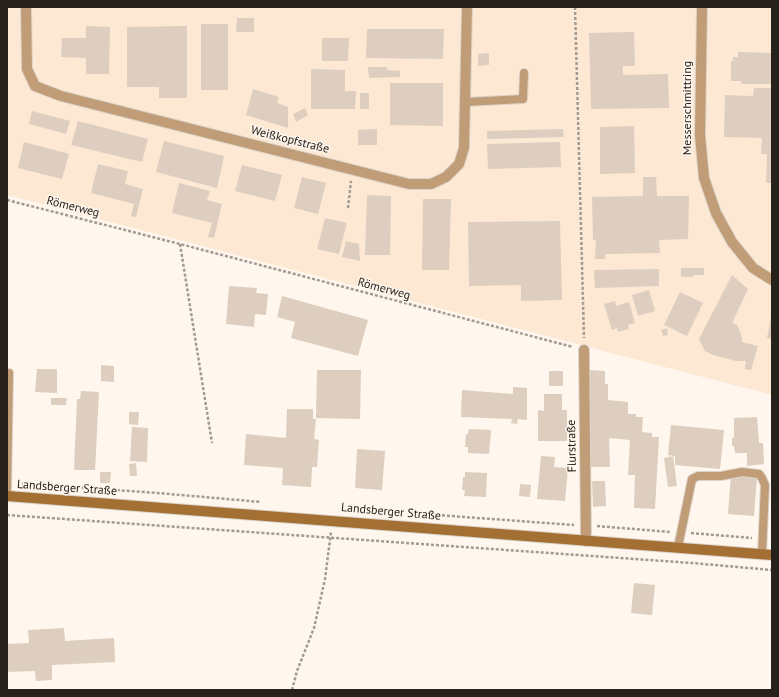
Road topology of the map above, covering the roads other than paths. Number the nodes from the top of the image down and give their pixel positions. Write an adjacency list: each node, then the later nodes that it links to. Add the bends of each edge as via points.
1 (26, 7): 5 (street, Weißkopfstraße, via 27,69 35,86 61,96 409,184 431,184 446,177 459,164 464,148)
2 (467, 7): 5 (street, Weißkopfstraße)
3 (702, 7): 6 (street, Messerschmittring, via 700,135 704,178 716,213 732,242 753,268)
4 (524, 73): 5 (lane, via 523,99)
5 (466, 102)
6 (772, 280)
7 (584, 350): 12 (street, Flurstraße)
8 (9, 373): 9 (lane)
9 (8, 482): 10 (lane)
10 (7, 491)
11 (7, 496): 12 (street, Landsberger Straße)
12 (586, 541): 13 (street, Landsberger Straße)
13 (678, 547): 14 (street, Landsberger Straße); 14 (lane, via 692,480 698,476 721,476 742,472 759,474 765,485 763,538)
14 (767, 554)

